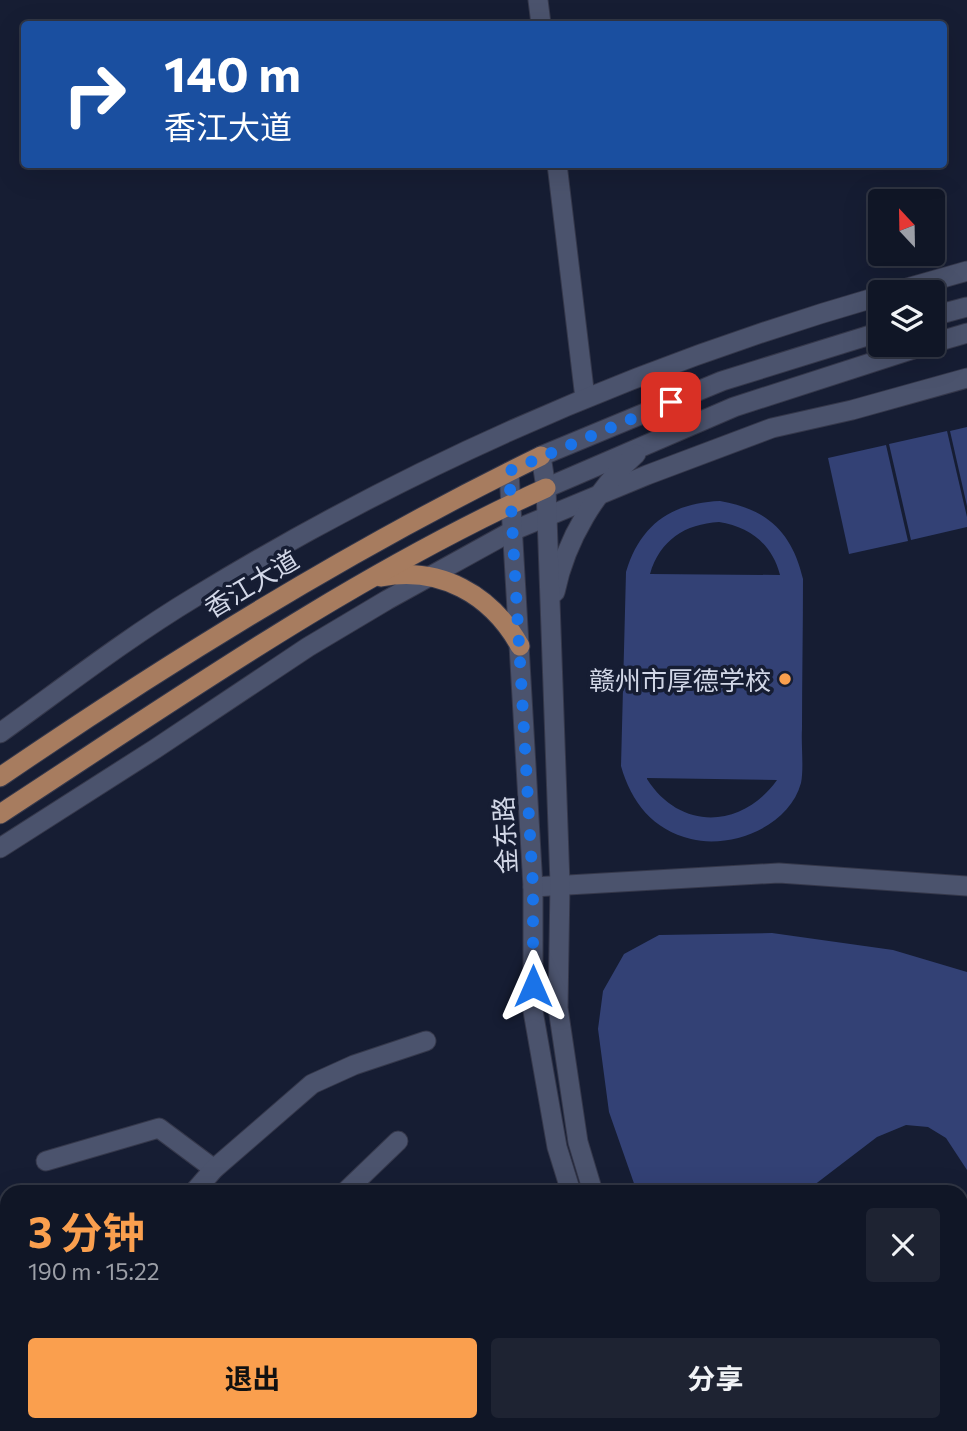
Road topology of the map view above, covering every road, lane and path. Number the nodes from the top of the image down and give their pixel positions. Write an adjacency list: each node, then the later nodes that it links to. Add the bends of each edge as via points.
1 (538, 0): 2 (street)
2 (541, 21)
3 (557, 168): 14 (street)
4 (967, 271): 5 (street)
5 (935, 280)
6 (868, 300): 14 (street)
7 (967, 307): 8 (street)
8 (945, 313)
9 (967, 333): 11 (street)
10 (868, 336): 16 (street, via 722,381)
11 (945, 339)
12 (889, 357): 15 (street, via 734,407)
13 (967, 378): 19 (street, via 772,428)
14 (585, 398): 27 (street, via 412,477 194,597)
15 (645, 445): 18 (street); 19 (street)
16 (541, 456): 17 (main road, 香江大道); 18 (street, 金东路)
17 (509, 471): 20 (street, 金东路); 28 (main road, 香江大道, via 368,545 218,633)
18 (546, 488): 20 (main road); 21 (street, 金东路)
19 (600, 494): 21 (street); 25 (street, via 566,556)
20 (510, 505): 22 (street, 金东路); 24 (main road)
21 (547, 515): 22 (street); 25 (street, 金东路)
22 (512, 531): 23 (street); 26 (street, 金东路)
23 (431, 576): 24 (main road, via 405,574); 26 (main road, via 483,600); 30 (street, via 308,647)
24 (363, 582): 29 (main road)
25 (550, 614): 31 (street, 金东路)
26 (520, 646): 33 (street, 金东路)
27 (0, 733)
28 (0, 777)
29 (0, 814)
30 (0, 848)
31 (560, 884): 32 (street, via 779,873); 33 (street); 41 (street, 金东路, via 558,1008 578,1142)
32 (967, 886)
33 (533, 887): 40 (street, 金东路, via 533,1011 557,1147)
34 (426, 1041): 37 (street, via 313,1084)
35 (398, 1141): 39 (street)
36 (46, 1161): 37 (street, via 159,1128)
37 (214, 1169): 38 (street)
38 (200, 1185)
39 (352, 1185)
40 (569, 1185)
41 (591, 1185)

